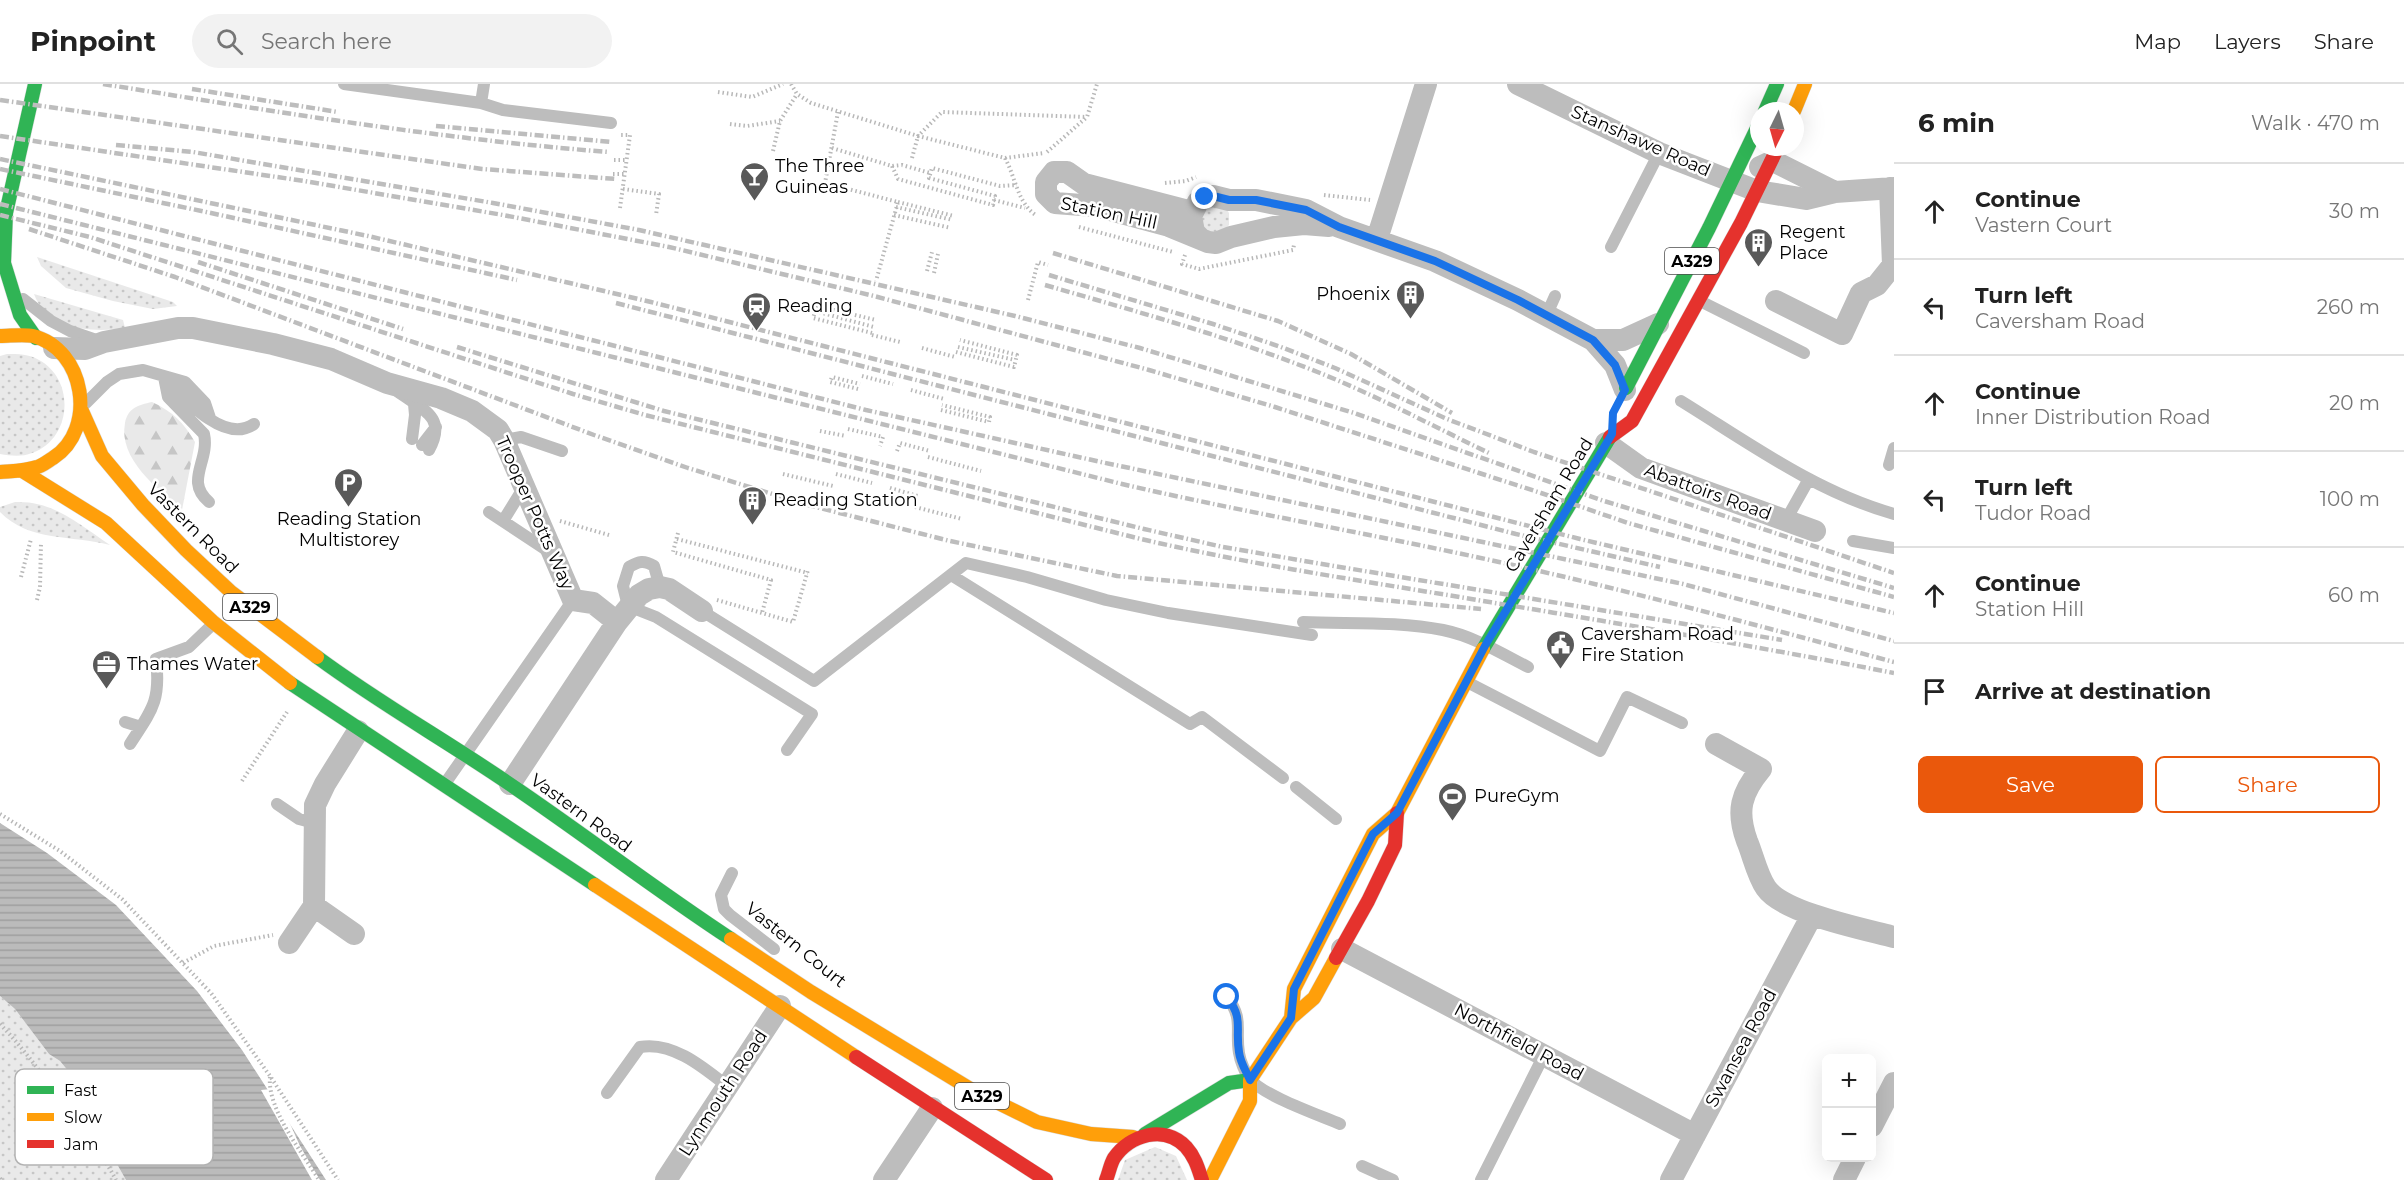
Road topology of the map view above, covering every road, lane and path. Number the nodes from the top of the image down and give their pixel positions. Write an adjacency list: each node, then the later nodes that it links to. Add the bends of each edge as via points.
1 (35, 84): 70 (main road, via 6,213 4,263)
2 (344, 84): 16 (lane)
3 (484, 84): 16 (lane)
4 (783, 84): 12 (path, via 752,97)
5 (791, 84): 13 (path)
6 (1097, 84): 18 (path)
7 (1426, 84): 60 (street)
8 (1518, 84): 11 (street, Stanshawe Road)
9 (1777, 84): 14 (main road)
10 (1805, 84): 15 (main road)
11 (1542, 89): 28 (street, Stanshawe Road)
12 (718, 92)
13 (797, 94): 17 (path); 19 (path)
14 (1769, 102)
15 (1798, 102)
16 (481, 103): 21 (lane)
17 (838, 112): 22 (path); 24 (path)
18 (1087, 117): 22 (path, via 942,112); 27 (path)
19 (780, 121): 20 (path, via 747,126); 25 (path)
20 (730, 124)
21 (613, 129): 35 (path, via 630,135)
22 (918, 136): 32 (path); 33 (path)
23 (1750, 143): 44 (main road, A329)
24 (832, 148): 36 (path); 49 (path, via 825,183)
25 (773, 151)
26 (1032, 153): 33 (path)
27 (1046, 153)
28 (1659, 153): 44 (street, Stanshawe Road); 62 (lane)
29 (1772, 156): 44 (street)
30 (1774, 156): 45 (main road, A329)
31 (1778, 156): 46 (street)
32 (912, 158)
33 (1005, 158): 37 (path)
34 (614, 160): 35 (path)
35 (627, 160): 40 (path)
36 (892, 166): 38 (path); 47 (path, via 898,178 993,206)
37 (1013, 172)
38 (930, 173): 41 (path, via 932,168 1000,186); 47 (path, via 929,178 990,194 995,196)
39 (613, 174): 40 (path)
40 (625, 174): 43 (path)
41 (1017, 186)
42 (1892, 188): 46 (street, Stanshawe Road); 73 (street, via 1893,265 1877,285 1861,293 1842,334)
43 (623, 189): 50 (path); 53 (path, via 659,195)
44 (1728, 190): 45 (street, Stanshawe Road); 76 (main road, A329)
45 (1757, 191): 46 (street, Stanshawe Road, via 1806,199); 72 (main road, Caversham Road / A329)
46 (1835, 192)
47 (994, 200): 51 (path)
48 (1229, 200): 52 (street, Station Hill, via 1205,197); 56 (street, Station Hill, via 1256,200 1306,210); 58 (street, via 1238,214)
49 (897, 204): 54 (path); 55 (path)
50 (620, 208)
51 (1026, 208)
52 (1192, 212): 59 (street, via 1191,225); 59 (street, Station Hill, via 1084,184 1067,172 1054,172 1046,182 1046,194 1055,203 1095,206)
53 (656, 215)
54 (894, 215): 57 (path); 69 (path)
55 (953, 218)
56 (1339, 227): 58 (street, Station Hill, via 1304,224); 60 (street, Station Hill)
57 (951, 228)
58 (1231, 237): 59 (street, Station Hill, via 1216,243)
59 (1200, 238)
60 (1377, 239): 80 (street, Station Hill, via 1435,261 1516,305 1551,305)
61 (1293, 244): 65 (path, via 1293,250 1199,269 1182,264)
62 (1611, 247)
63 (932, 252): 67 (path)
64 (938, 254): 68 (path)
65 (1185, 255)
66 (1048, 265): 71 (path, via 1038,262)
67 (927, 271)
68 (934, 273)
69 (876, 281)
70 (13, 291): 81 (lane, via 51,321); 83 (main road, via 20,315)
71 (1028, 300)
72 (1699, 300): 86 (lane); 105 (main road, Caversham Road / A329, via 1632,421)
73 (1776, 301)
74 (815, 311): 75 (path, via 816,306); 77 (path); 82 (path, via 813,318)
75 (876, 320)
76 (1658, 324): 80 (street, via 1623,340); 97 (main road, A329)
77 (874, 327)
78 (0, 336): 83 (main road, via 22,335)
79 (960, 340): 87 (path, via 1017,355)
80 (1593, 340): 97 (street, via 1615,365)
81 (105, 342): 83 (street, Trooper Potts Way, via 85,349); 90 (street, Trooper Potts Way, via 193,328 302,350)
82 (900, 342)
83 (45, 343): 100 (main road, Vastern Road, via 72,368 80,386)
84 (958, 347): 87 (path)
85 (922, 348): 87 (path, via 1014,367)
86 (1804, 353)
87 (1015, 360)
88 (862, 376): 92 (path)
89 (164, 377): 100 (lane, via 143,370 118,374); 101 (lane, via 198,412 231,429 247,429); 125 (lane, via 168,397 204,434 205,454 197,487)
90 (387, 383): 98 (lane); 106 (street, Trooper Potts Way, via 472,411 498,430)
91 (860, 384): 93 (path, via 832,377 830,382)
92 (893, 384)
93 (858, 389)
94 (911, 390): 95 (path)
95 (944, 399)
96 (1681, 401): 119 (lane)
97 (1618, 403): 105 (main road, A329)
98 (414, 404): 98 (lane, via 417,442 436,438 434,419)
99 (942, 407): 99 (path, via 989,422 990,417)
100 (82, 408): 116 (main road, via 77,430 66,448 49,463); 163 (main road, Vastern Road / A329, via 102,456 114,472 231,592 318,659)
101 (254, 424)
102 (848, 429): 107 (path, via 883,437)
103 (820, 431): 104 (path)
104 (846, 436)
105 (1609, 439): 131 (street, Abattoirs Road, via 1641,468); 152 (main road, Caversham Road / A329)
106 (504, 440): 109 (lane, via 521,437); 122 (street, Trooper Potts Way)
107 (880, 446)
108 (1894, 448): 113 (lane)
109 (562, 451)
110 (897, 451): 111 (path, via 900,443)
111 (930, 451)
112 (928, 457): 114 (path)
113 (1889, 465)
114 (981, 471)
115 (0, 472): 116 (main road)
116 (24, 472): 150 (main road, A329, via 107,524)
117 (783, 474): 121 (path)
118 (836, 474): 120 (path)
119 (1809, 480): 128 (lane); 131 (lane)
120 (872, 483)
121 (833, 486)
122 (524, 487): 132 (lane); 141 (street, Trooper Potts Way)
123 (890, 488): 124 (path)
124 (918, 496)
125 (209, 502)
126 (915, 507): 129 (path)
127 (489, 512): 132 (lane)
128 (1894, 514)
129 (962, 519)
130 (555, 520): 135 (path)
131 (1786, 520): 133 (street, Abattoirs Road)
132 (502, 521): 141 (lane)
133 (1815, 531)
134 (678, 532): 137 (path)
135 (609, 535)
136 (32, 539): 143 (path)
137 (677, 539): 147 (path, via 673,552 771,580); 147 (path, via 808,571 793,622)
138 (1853, 541): 140 (lane)
139 (42, 542): 144 (path)
140 (1894, 548)
141 (555, 555): 145 (street, Trooper Potts Way)
142 (951, 575): 146 (lane, via 814,681); 151 (lane, via 966,563 1168,613); 164 (lane, via 1190,724 1202,717)
143 (21, 577)
144 (37, 600)
145 (573, 600): 148 (street, Trooper Potts Way); 163 (lane)
146 (705, 604): 147 (path); 148 (street, via 660,587 639,595)
147 (762, 613)
148 (623, 614): 162 (lane, via 656,617 812,714); 166 (street)
149 (1304, 622): 152 (lane, via 1412,626 1444,630)
150 (214, 623): 158 (lane, via 189,647 156,659 158,694); 159 (main road, A329)
151 (1311, 635)
152 (1486, 644): 153 (lane); 154 (main road, Caversham Road / A329)
153 (1528, 667)
154 (1466, 681): 157 (lane, via 1600,750 1627,697); 170 (main road, Caversham Road / A329)
155 (289, 709): 165 (path)
156 (125, 722): 158 (lane)
157 (1682, 723)
158 (141, 727): 160 (lane)
159 (358, 730): 167 (main road, A329); 173 (street, via 315,806)
160 (130, 744)
161 (1716, 744): 176 (street, via 1761,769 1747,785 1741,803 1745,834 1766,888 1778,899)
162 (787, 750)
163 (464, 756): 166 (main road, Vastern Road / A329); 167 (lane)
164 (1283, 778)
165 (242, 781)
166 (510, 784): 186 (main road, Vastern Road / A329, via 658,891)
167 (444, 785): 185 (main road, A329)
168 (1296, 787): 172 (lane)
169 (277, 804): 173 (lane, via 299,819)
170 (1397, 813): 180 (main road, Caversham Road / A329, via 1395,845); 187 (main road, Caversham Road / A329, via 1373,834 1294,989)
171 (0, 814): 182 (path, via 60,851 122,899)
172 (1336, 819)
173 (314, 823): 175 (street)
174 (732, 873): 181 (lane, Vastern Court, via 721,895 724,909)
175 (314, 906): 177 (street); 179 (street)
176 (1812, 915): 178 (street); 199 (street, Swansea Road)
177 (354, 934)
178 (1894, 937)
179 (290, 944): 182 (path, via 271,934 214,946)
180 (1342, 949): 187 (main road, Caversham Road / A329, via 1314,998); 189 (street, Northfield Road)
181 (780, 954)
182 (183, 963): 191 (path, via 211,993)
183 (807, 974): 186 (lane, Vastern Court)
184 (1227, 997): 192 (lane, via 1236,1008 1239,1055)
185 (780, 1006): 194 (street, Lynmouth Road); 196 (main road, A329)
186 (848, 1012): 200 (main road, Vastern Road / A329, via 972,1090 1037,1122 1090,1134)
187 (1291, 1018): 192 (main road, Caversham Road / A329)
188 (0, 1024): 190 (path)
189 (1544, 1055): 199 (street, Northfield Road); 214 (lane)
190 (37, 1069)
191 (270, 1076): 205 (path, via 269,1089 279,1114); 206 (path)
192 (1250, 1080): 198 (lane, via 1269,1093); 200 (main road, via 1229,1083); 212 (main road, Caversham Road / A329, via 1250,1101)
193 (1894, 1083): 197 (street)
194 (727, 1086): 195 (lane, via 704,1068 653,1045 640,1047); 207 (street, Lynmouth Road)
195 (607, 1093)
196 (932, 1108): 208 (street); 209 (main road, A329)
197 (1876, 1118)
198 (1340, 1124)
199 (1695, 1135): 215 (street, Swansea Road)
200 (1139, 1136): 210 (main road, via 1121,1146); 211 (main road, Vastern Road, via 1174,1138 1185,1144 1197,1161)
201 (1853, 1162): 216 (street)
202 (108, 1165): 204 (path)
203 (1362, 1166): 213 (lane)
204 (116, 1180)
205 (320, 1180)
206 (338, 1180)
207 (666, 1180)
208 (884, 1180)
209 (1046, 1180)
210 (1106, 1180)
211 (1202, 1180)
212 (1210, 1180)
213 (1393, 1180)
214 (1481, 1180)
215 (1671, 1180)
216 (1844, 1180)

